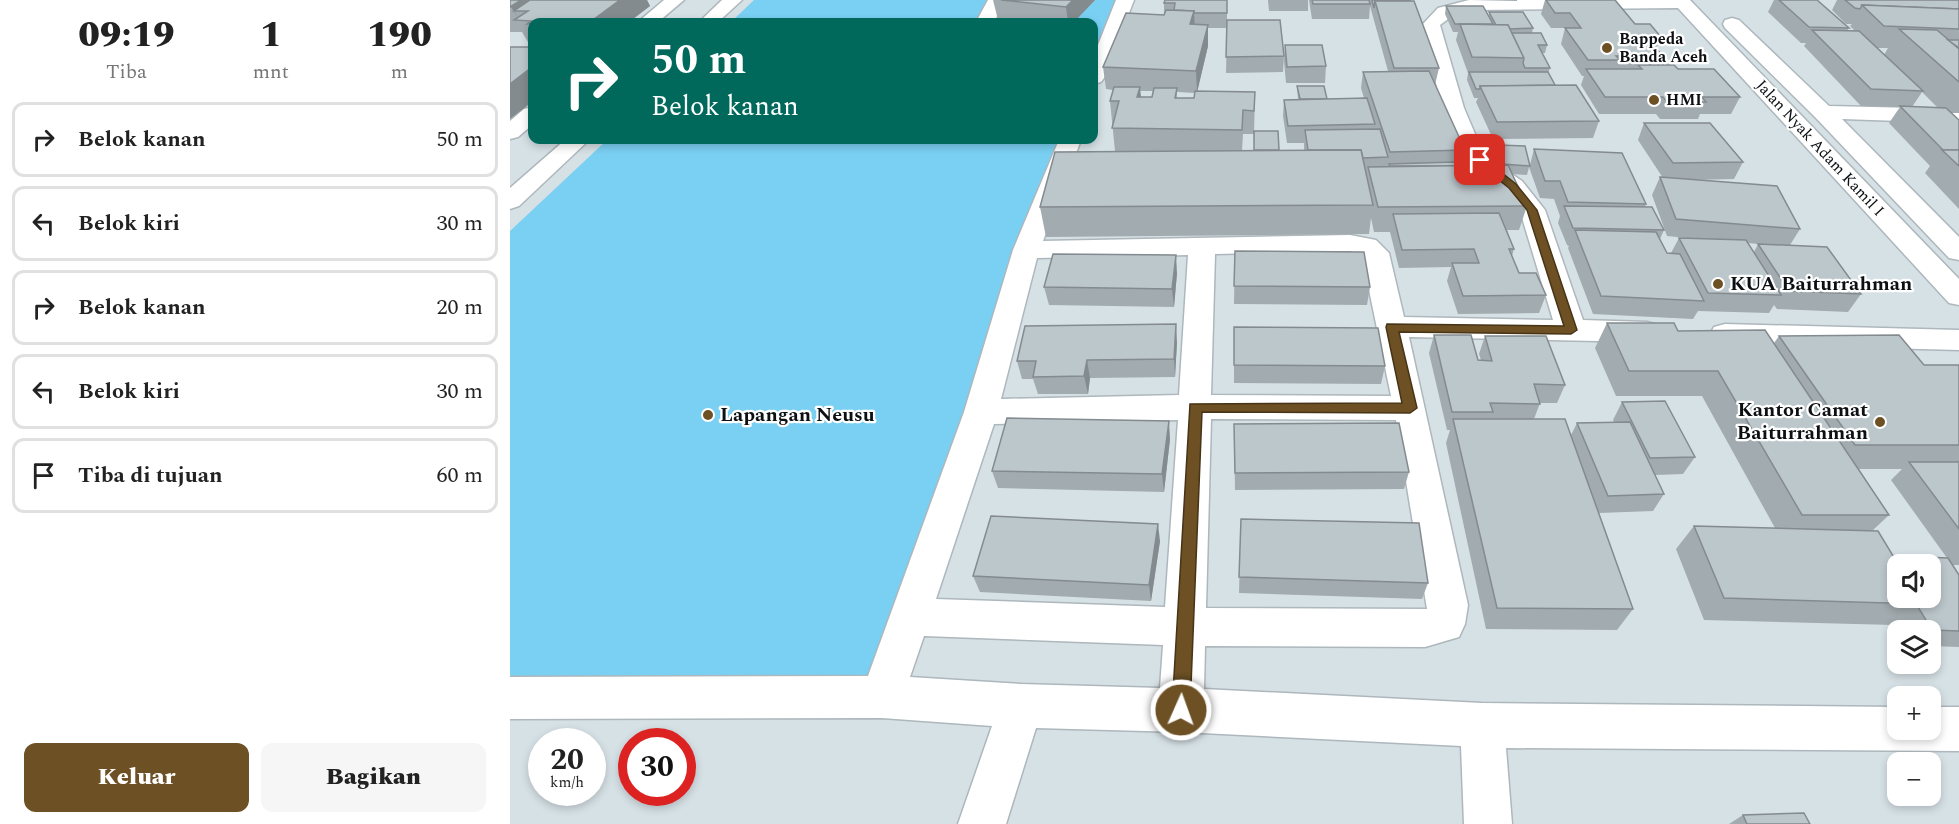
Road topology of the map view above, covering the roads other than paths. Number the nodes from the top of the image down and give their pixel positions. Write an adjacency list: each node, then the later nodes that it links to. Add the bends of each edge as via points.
1 (675, 0): 6 (street)
2 (734, 0): 7 (street)
3 (997, 0): 8 (street)
4 (1125, 0): 9 (street)
5 (1690, 1): 10 (street, Jalan Nyak Adam Kamil I); 20 (street, Jalan Nyak Adam Kamil I); 22 (street, via 1472,5 1449,8 1437,15 1431,25 1453,108 1471,151 1513,186 1532,210)
6 (652, 18)
7 (713, 18)
8 (987, 18)
9 (1098, 68)
10 (1823, 112): 11 (street); 19 (street, Jalan Nyak Adam Kamil I)
11 (1959, 116)
12 (528, 117): 13 (street)
13 (510, 132)
14 (574, 144): 16 (street)
15 (1068, 144): 18 (street)
16 (510, 201)
17 (1202, 246): 18 (street); 21 (street, via 1367,246 1374,253); 26 (street)
18 (1026, 250): 28 (street)
19 (1959, 252)
20 (1959, 296)
21 (1392, 327): 22 (street); 27 (street)
22 (1571, 330): 23 (street)
23 (1665, 333)
24 (1701, 333): 25 (street)
25 (1959, 340)
26 (1195, 407): 27 (street); 28 (street); 30 (street)
27 (1410, 408): 30 (street, via 1448,605 1445,624 1425,628)
28 (981, 412): 29 (street)
29 (909, 617): 30 (street); 31 (street)
30 (1185, 627): 34 (street)
31 (882, 697): 32 (street); 33 (street)
32 (510, 698)
33 (1021, 706): 34 (street); 39 (street)
34 (1181, 710): 35 (street)
35 (1482, 725): 36 (street); 40 (street)
36 (1887, 729)
37 (1941, 729): 38 (street)
38 (1959, 729)
39 (982, 824)
40 (1488, 824)

